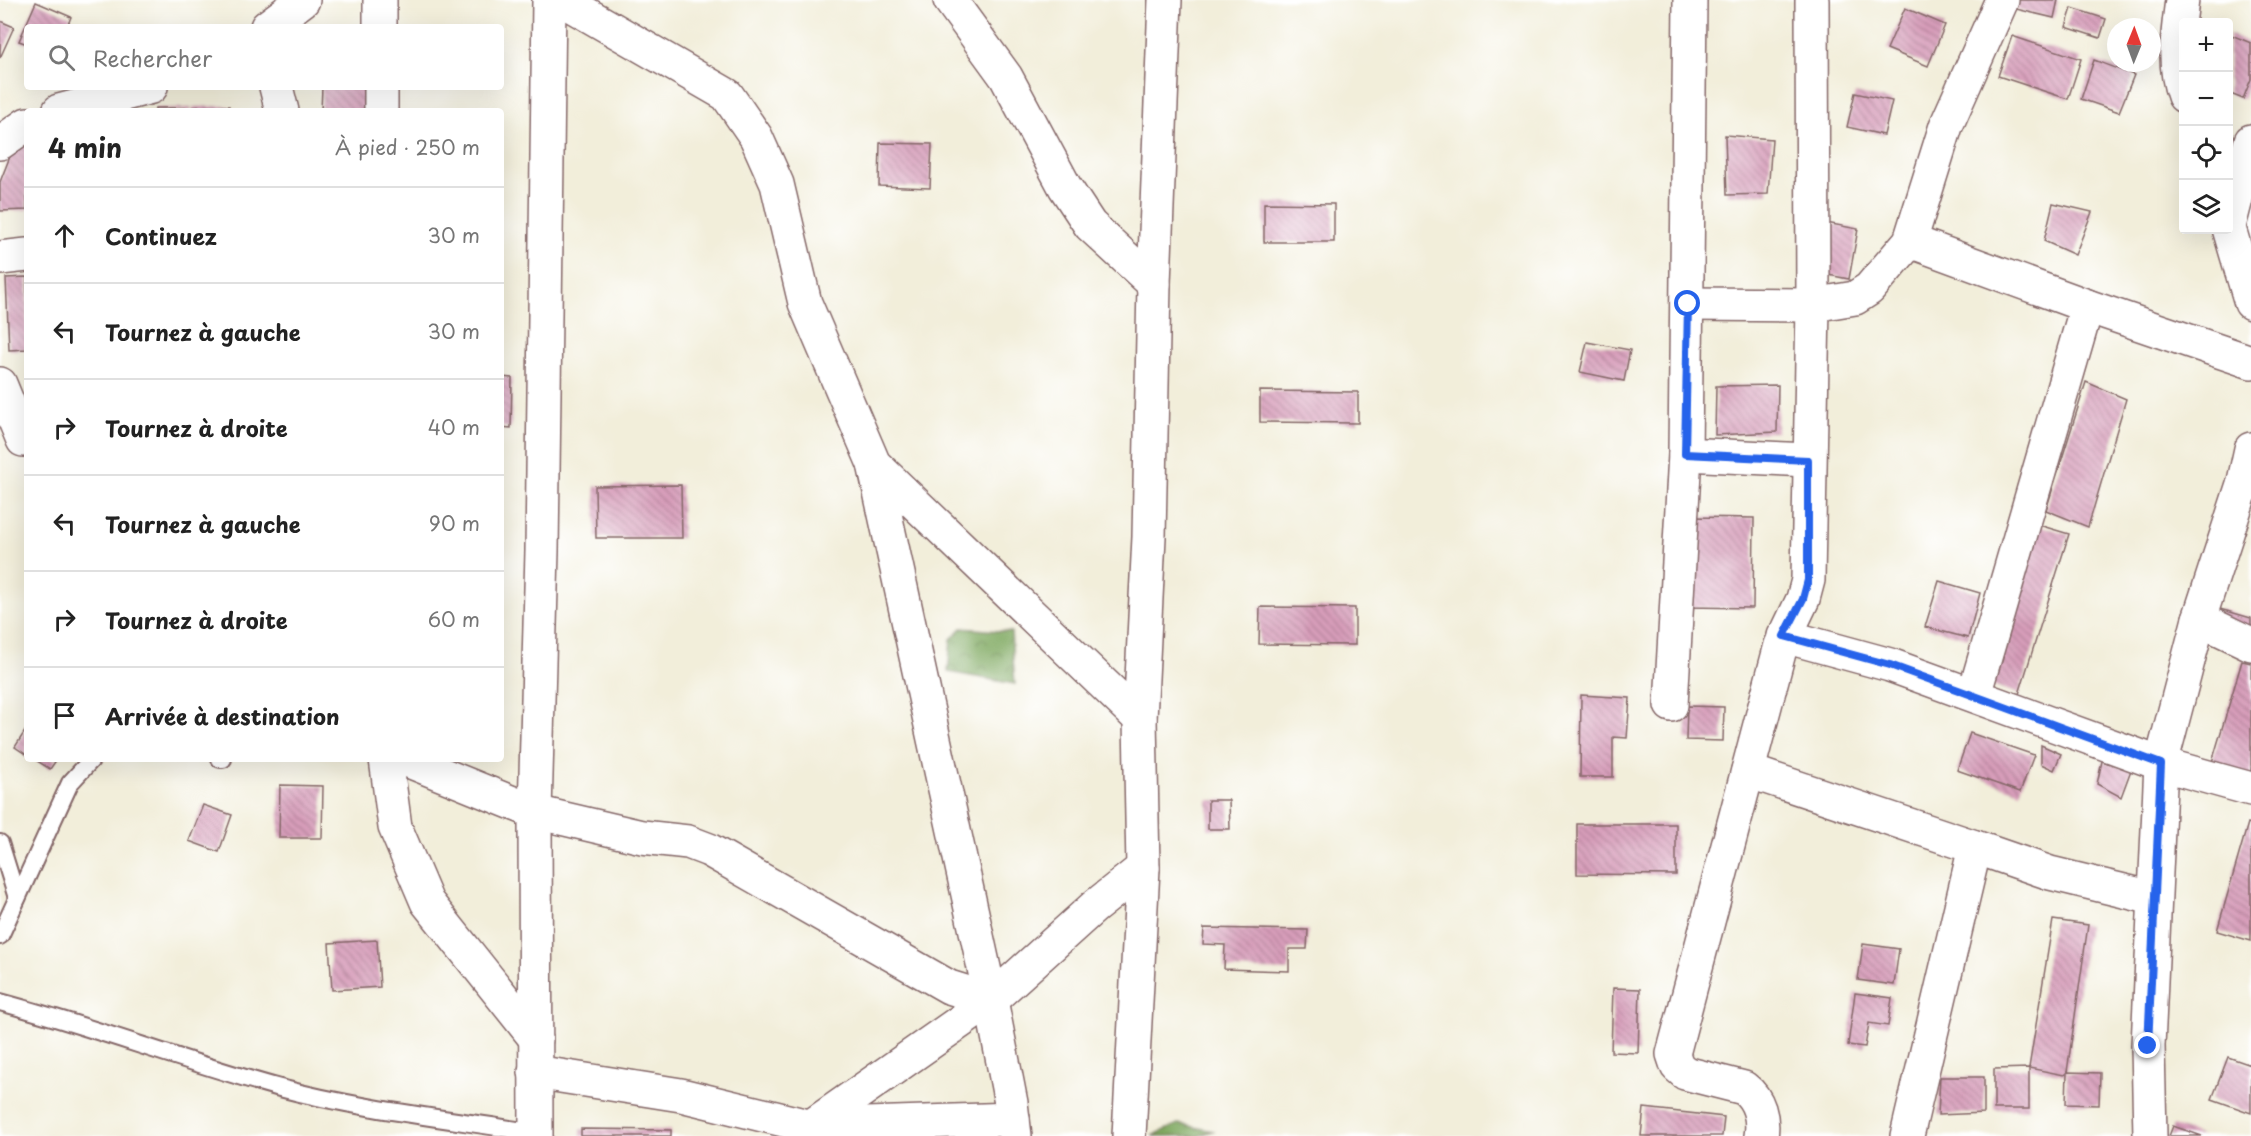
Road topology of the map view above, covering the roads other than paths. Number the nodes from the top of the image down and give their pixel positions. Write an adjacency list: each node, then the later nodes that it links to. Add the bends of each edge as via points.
1 (303, 0): 11 (street)
2 (380, 0): 12 (street)
3 (549, 0): 53 (street)
4 (562, 0): 39 (street, via 727,95 756,137 777,184 805,303)
5 (950, 0): 28 (street, via 1006,77 1090,225)
6 (1165, 0): 28 (street)
7 (1690, 0): 30 (street)
8 (1812, 0): 31 (street)
9 (2002, 0): 25 (street, via 1946,126)
10 (2182, 0): 13 (street, via 2176,57)
11 (271, 24)
12 (380, 24)
13 (2179, 82)
14 (140, 90): 17 (street)
15 (277, 90): 18 (street)
16 (381, 90): 19 (street)
17 (70, 108)
18 (281, 108)
19 (381, 108)
20 (24, 126): 22 (street)
21 (2251, 141): 23 (street)
22 (0, 143)
23 (2233, 211)
24 (2231, 234): 29 (street)
25 (1910, 241): 31 (street, via 1863,294); 32 (street)
26 (24, 255): 27 (street)
27 (0, 258)
28 (1154, 284): 46 (street, via 1149,537)
29 (2251, 303)
30 (1688, 304): 31 (street); 37 (street)
31 (1813, 305): 38 (street)
32 (2087, 306): 33 (street); 44 (street)
33 (2251, 362)
34 (0, 384): 35 (street)
35 (17, 440)
36 (2251, 449): 40 (street)
37 (1685, 454): 38 (street); 45 (street)
38 (1808, 460): 42 (street, via 1808,580)
39 (874, 464): 46 (street); 60 (street)
40 (2247, 482): 41 (street)
41 (2199, 619): 43 (street); 50 (street)
42 (1784, 636): 44 (street, via 1890,665); 51 (street)
43 (2251, 644)
44 (1974, 695): 50 (street)
45 (1671, 705)
46 (1140, 719): 56 (street)
47 (89, 762): 57 (lane, via 70,783)
48 (386, 762): 62 (street, via 395,827 428,902)
49 (411, 762): 53 (street)
50 (2161, 764): 52 (street); 58 (street)
51 (1748, 771): 55 (street); 68 (street, via 1673,1054 1677,1066 1685,1073 1749,1092 1764,1123)
52 (2251, 789)
53 (535, 812): 60 (street, via 642,837 688,842 709,850 949,987); 62 (street)
54 (0, 843): 57 (lane)
55 (1975, 847): 58 (street, via 2060,876); 69 (street)
56 (1143, 868): 60 (street); 67 (street)
57 (17, 898): 59 (lane)
58 (2153, 898): 70 (street, via 2148,1046)
59 (0, 936)
60 (991, 1000): 64 (street); 65 (street)
61 (0, 1002): 66 (lane, via 282,1088 369,1108)
62 (536, 1039): 63 (street)
63 (536, 1072): 65 (street, via 681,1095); 66 (street)
64 (1014, 1128): 65 (street)
65 (812, 1131)
66 (536, 1135)
67 (1129, 1136)
68 (1761, 1136)
69 (1907, 1136)
70 (2150, 1136)

